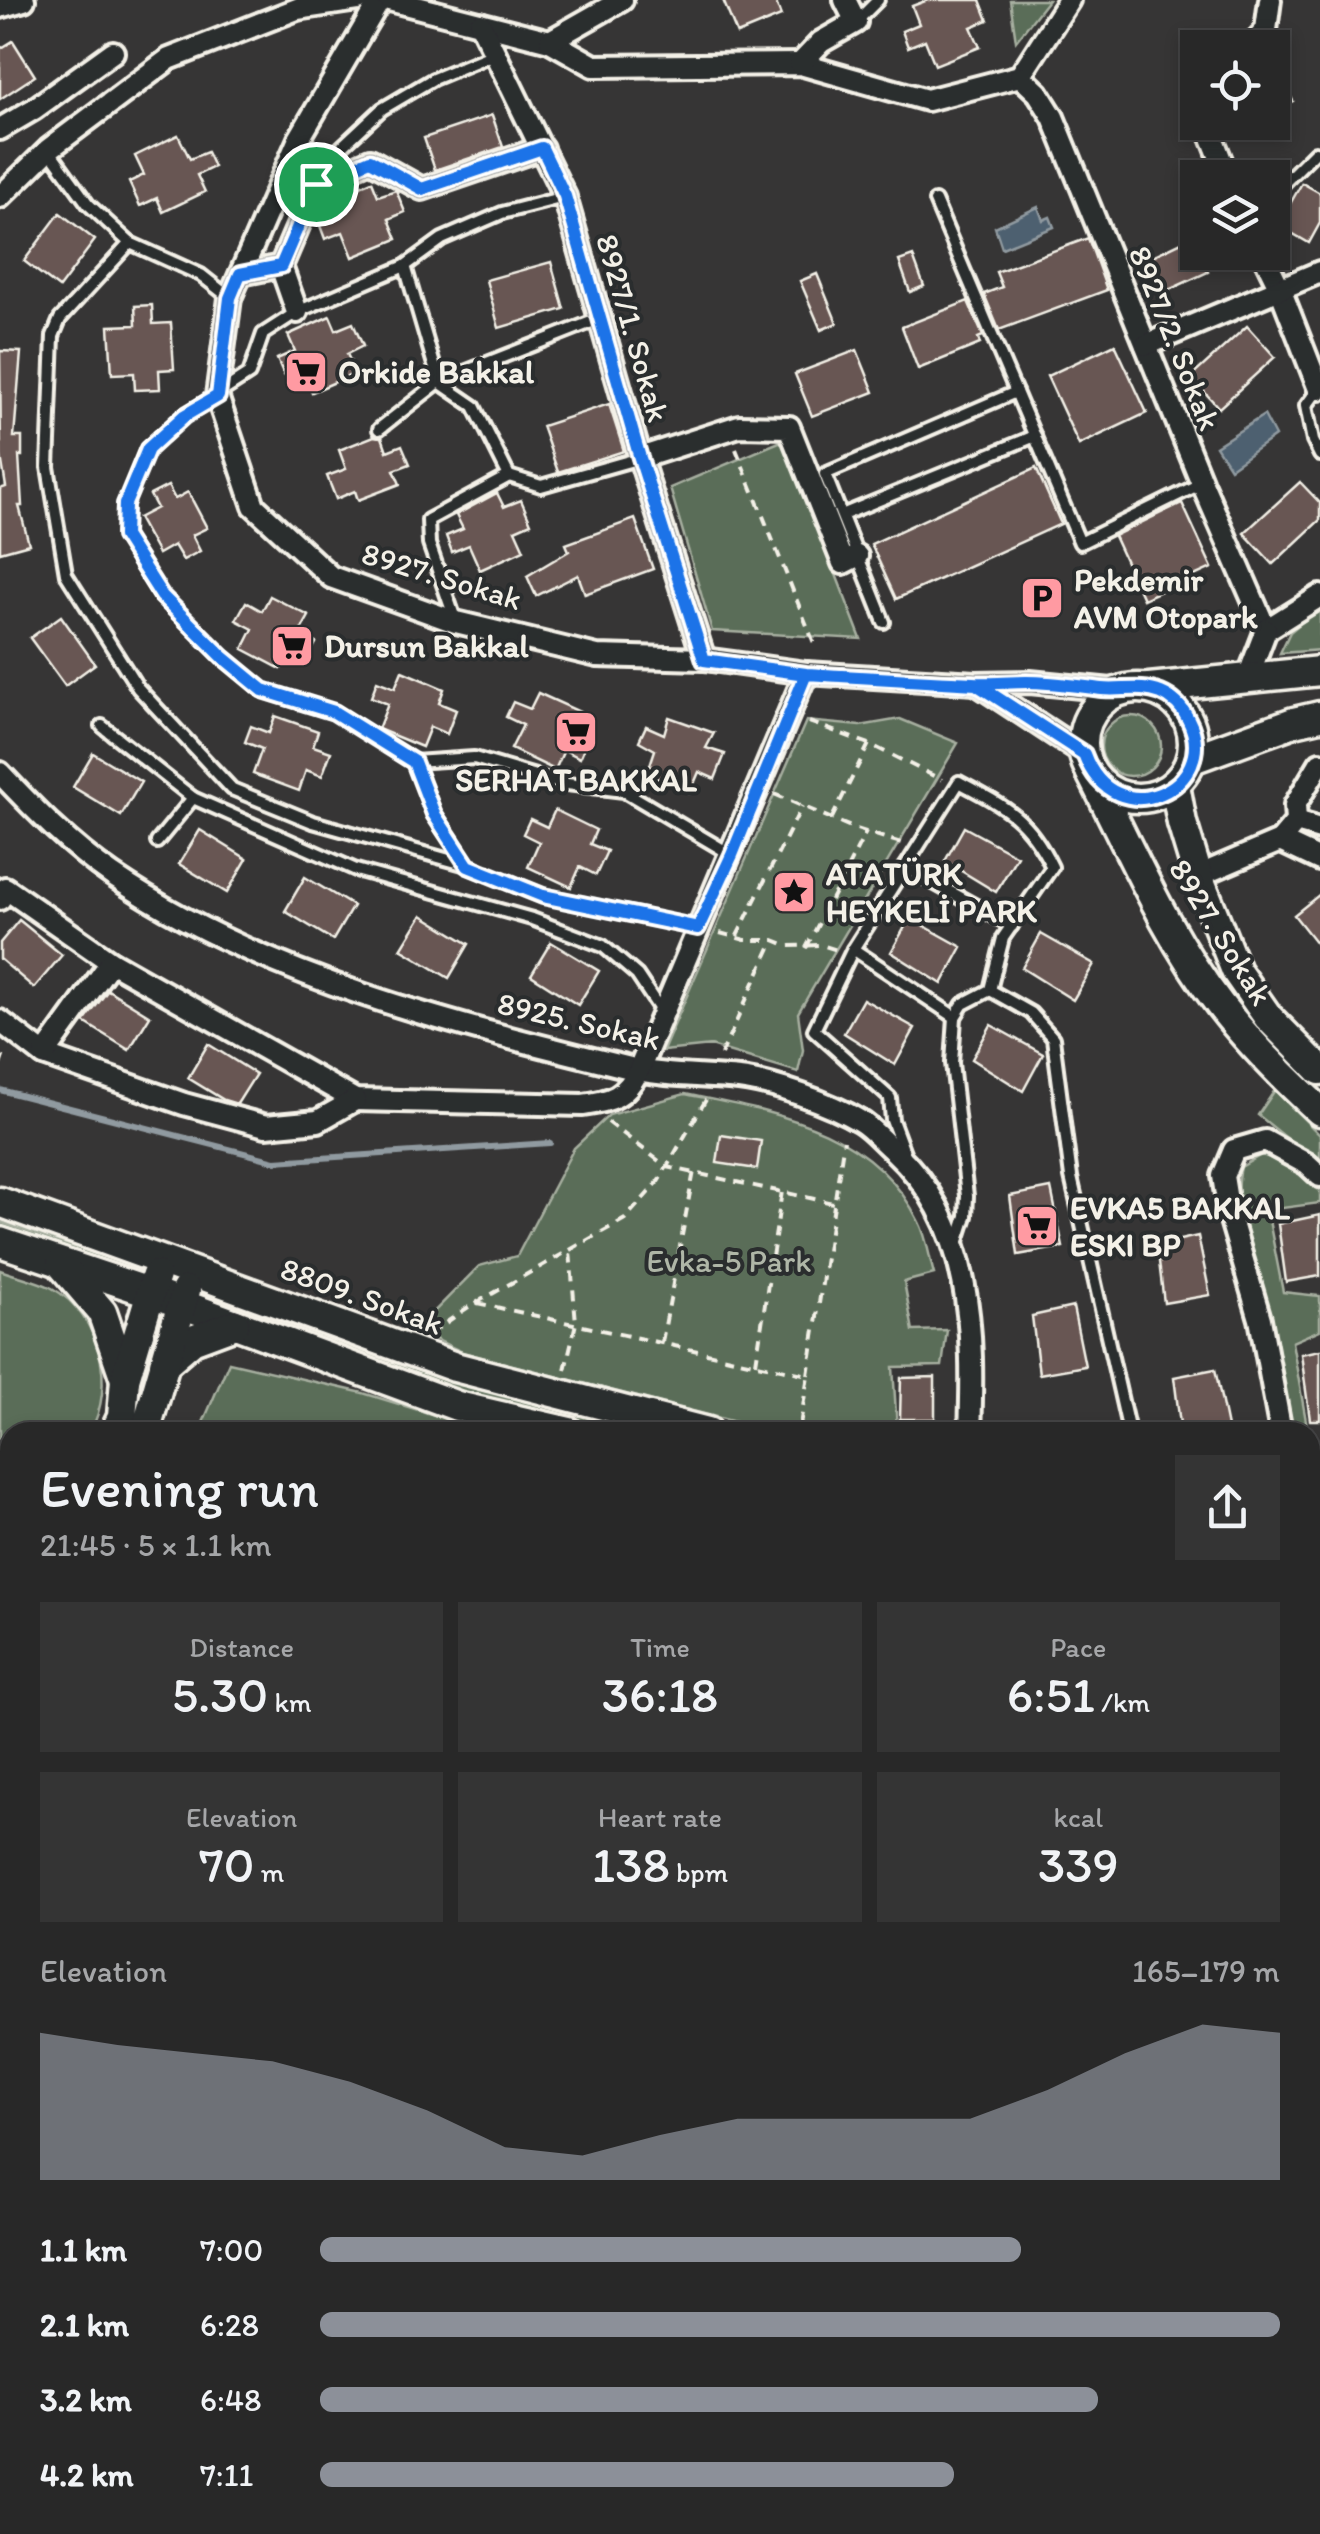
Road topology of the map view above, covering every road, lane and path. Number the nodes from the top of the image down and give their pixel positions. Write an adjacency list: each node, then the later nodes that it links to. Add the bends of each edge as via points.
1 (24, 0): 11 (street)
2 (358, 0): 10 (street)
3 (380, 0): 24 (street, 8927. Sokak)
4 (389, 0): 13 (street)
5 (622, 0): 15 (street)
6 (846, 0): 12 (street)
7 (878, 0): 12 (lane)
8 (1069, 0): 19 (street)
9 (1270, 0): 14 (street)
10 (314, 2): 22 (street, via 169,59)
11 (0, 7)
12 (856, 22): 18 (street)
13 (480, 23): 15 (street); 17 (street, 8927/1. Sokak)
14 (1266, 30)
15 (550, 40): 18 (street, via 594,66)
16 (113, 52): 20 (street)
17 (496, 53): 21 (street, 8927/1. Sokak); 24 (lane, via 382,109 336,152)
18 (800, 64): 19 (street, via 928,100)
19 (1020, 76): 39 (street, 8927/2. Sokak, via 1052,117)
20 (0, 129)
21 (542, 148): 26 (street, 8927/1. Sokak); 30 (street, via 422,189 370,160 316,184)
22 (49, 149): 27 (street); 29 (lane, via 88,204)
23 (1315, 152): 25 (lane)
24 (289, 163): 34 (street, 8927. Sokak)
25 (1290, 176)
26 (565, 196): 31 (lane, via 442,239); 38 (street, 8927/1. Sokak)
27 (0, 197)
28 (936, 200): 42 (lane)
29 (130, 243): 36 (lane, via 201,275); 87 (lane, via 60,319 53,336 48,466 66,574 138,688 232,790 313,822)
30 (281, 266): 34 (street); 37 (street)
31 (405, 266): 37 (lane); 40 (lane)
32 (1271, 270): 35 (street)
33 (1320, 272): 35 (street)
34 (240, 274): 36 (street, 8927. Sokak)
35 (1280, 289): 39 (street); 41 (street)
36 (230, 298): 43 (street, 8927. Sokak)
37 (297, 312): 43 (lane, via 262,334 249,374)
38 (600, 320): 40 (lane); 48 (street, 8927/1. Sokak)
39 (1146, 345): 50 (street, 8927/2. Sokak)
40 (440, 382): 44 (lane); 49 (lane, via 474,406)
41 (1319, 388): 47 (lane, via 1306,406)
42 (1016, 392): 46 (lane); 51 (lane, via 826,474)
43 (218, 396): 54 (street, 8927. Sokak, via 254,506 331,577); 69 (lane, via 148,449 125,504 124,536 162,596 263,690 334,712)
44 (379, 430)
45 (728, 430): 48 (street); 52 (street, via 789,427 843,562); 57 (path)
46 (1035, 436): 50 (lane, via 1080,543); 51 (lane)
47 (1320, 456)
48 (640, 458): 49 (lane, via 540,486); 58 (street, 8927/1. Sokak)
49 (509, 476): 54 (lane, via 428,520 429,544)
50 (1202, 484): 56 (street, 8927/2. Sokak)
51 (842, 515): 52 (lane)
52 (858, 556): 55 (lane)
53 (1320, 596): 56 (street)
54 (456, 622): 58 (street, 8927. Sokak, via 597,656)
55 (884, 622)
56 (1266, 630): 61 (street)
57 (816, 648)
58 (704, 660): 60 (street, 8927. Sokak)
59 (1320, 671): 61 (street)
60 (806, 674): 62 (street, 8927. Sokak); 85 (street)
61 (1248, 677): 63 (street)
62 (976, 684): 63 (street, 8927. Sokak); 70 (street)
63 (1135, 689): 68 (street, via 1166,695 1181,707 1194,741); 70 (street, via 1099,704 1089,718 1083,736)
64 (1320, 716): 68 (street)
65 (798, 718): 67 (path)
66 (102, 726): 76 (lane)
67 (869, 744): 73 (path); 78 (path)
68 (1192, 759): 74 (street)
69 (414, 762): 85 (lane, via 474,758 559,783 624,792); 87 (lane, via 434,814)
70 (1087, 762): 74 (street, via 1116,795 1153,797); 108 (street, 8927. Sokak, via 1170,926 1218,1004)
71 (1320, 763): 79 (street, via 1296,805)
72 (0, 773): 104 (street, 8925. Sokak, via 48,825 111,874 240,949 419,1010)
73 (942, 780)
74 (1175, 784): 89 (street, 8927. Sokak)
75 (768, 792): 77 (path)
76 (193, 798): 83 (lane); 99 (lane, via 356,870 603,946 637,975)
77 (802, 806): 78 (path); 93 (path)
78 (832, 818): 81 (path)
79 (1296, 822): 80 (street); 82 (street)
80 (1320, 829)
81 (866, 832): 84 (path); 95 (path)
82 (1280, 841): 86 (street); 89 (street)
83 (157, 842)
84 (904, 844)
85 (732, 855): 92 (street)
86 (1320, 860)
87 (468, 866): 92 (lane, via 543,896)
88 (905, 866): 91 (lane); 91 (lane, via 959,782 1010,809 1052,867); 96 (lane)
89 (1198, 876): 105 (street, 8927. Sokak, via 1236,971 1268,1017)
90 (0, 898): 97 (street, via 6,888)
91 (1012, 926): 98 (lane)
92 (703, 929): 93 (path); 99 (street)
93 (737, 936): 94 (path)
94 (774, 940): 95 (path); 103 (path)
95 (806, 948): 96 (path, via 821,944)
96 (847, 951): 100 (lane); 111 (lane, via 814,1030 890,1098)
97 (110, 962): 102 (street); 107 (street)
98 (990, 990): 100 (lane, via 962,1004); 142 (lane, via 1032,1013 1053,1038 1072,1178)
99 (662, 1011): 104 (street)
100 (954, 1017): 119 (lane, via 952,1063 967,1196)
101 (0, 1021): 102 (street)
102 (44, 1055): 107 (street, via 266,1126 318,1120)
103 (721, 1055)
104 (639, 1070): 107 (street, via 614,1101); 111 (street, 8925. Sokak, via 744,1079 793,1093 862,1122)
105 (1320, 1070)
106 (707, 1098): 112 (path)
107 (355, 1100)
108 (1320, 1111)
109 (605, 1120): 112 (path)
110 (844, 1140): 117 (path)
111 (909, 1165): 119 (street, 8925. Sokak, via 946,1218)
112 (667, 1167): 113 (path); 120 (path, via 625,1219)
113 (694, 1171): 115 (path); 130 (path)
114 (1320, 1176): 143 (street, via 1265,1141 1234,1150 1224,1176)
115 (782, 1191): 117 (path); 131 (path)
116 (0, 1202): 121 (street, 8809. Sokak)
117 (834, 1203): 133 (path)
118 (0, 1242): 122 (street)
119 (956, 1247): 141 (street, 8925. Sokak, via 970,1330)
120 (570, 1250): 125 (path); 127 (path)
121 (159, 1260): 123 (street, 8809. Sokak); 124 (street)
122 (61, 1264): 124 (street); 134 (street, via 102,1312)
123 (190, 1272): 126 (street); 139 (street, 8809. Sokak, via 455,1366)
124 (152, 1293): 126 (street); 134 (street)
125 (477, 1302): 127 (path); 129 (path)
126 (182, 1304): 128 (street); 132 (street)
127 (576, 1323): 130 (path); 135 (path)
128 (235, 1324): 132 (street, via 192,1340); 138 (street, via 456,1406)
129 (423, 1338)
130 (662, 1342): 131 (path)
131 (756, 1363): 133 (path)
132 (162, 1365): 137 (street)
133 (808, 1374): 140 (path)
134 (125, 1378): 136 (street)
135 (562, 1380)
136 (120, 1422)
137 (148, 1422)
138 (526, 1422)
139 (670, 1422)
140 (800, 1422)
141 (970, 1422)
142 (1127, 1422)
143 (1278, 1422)

